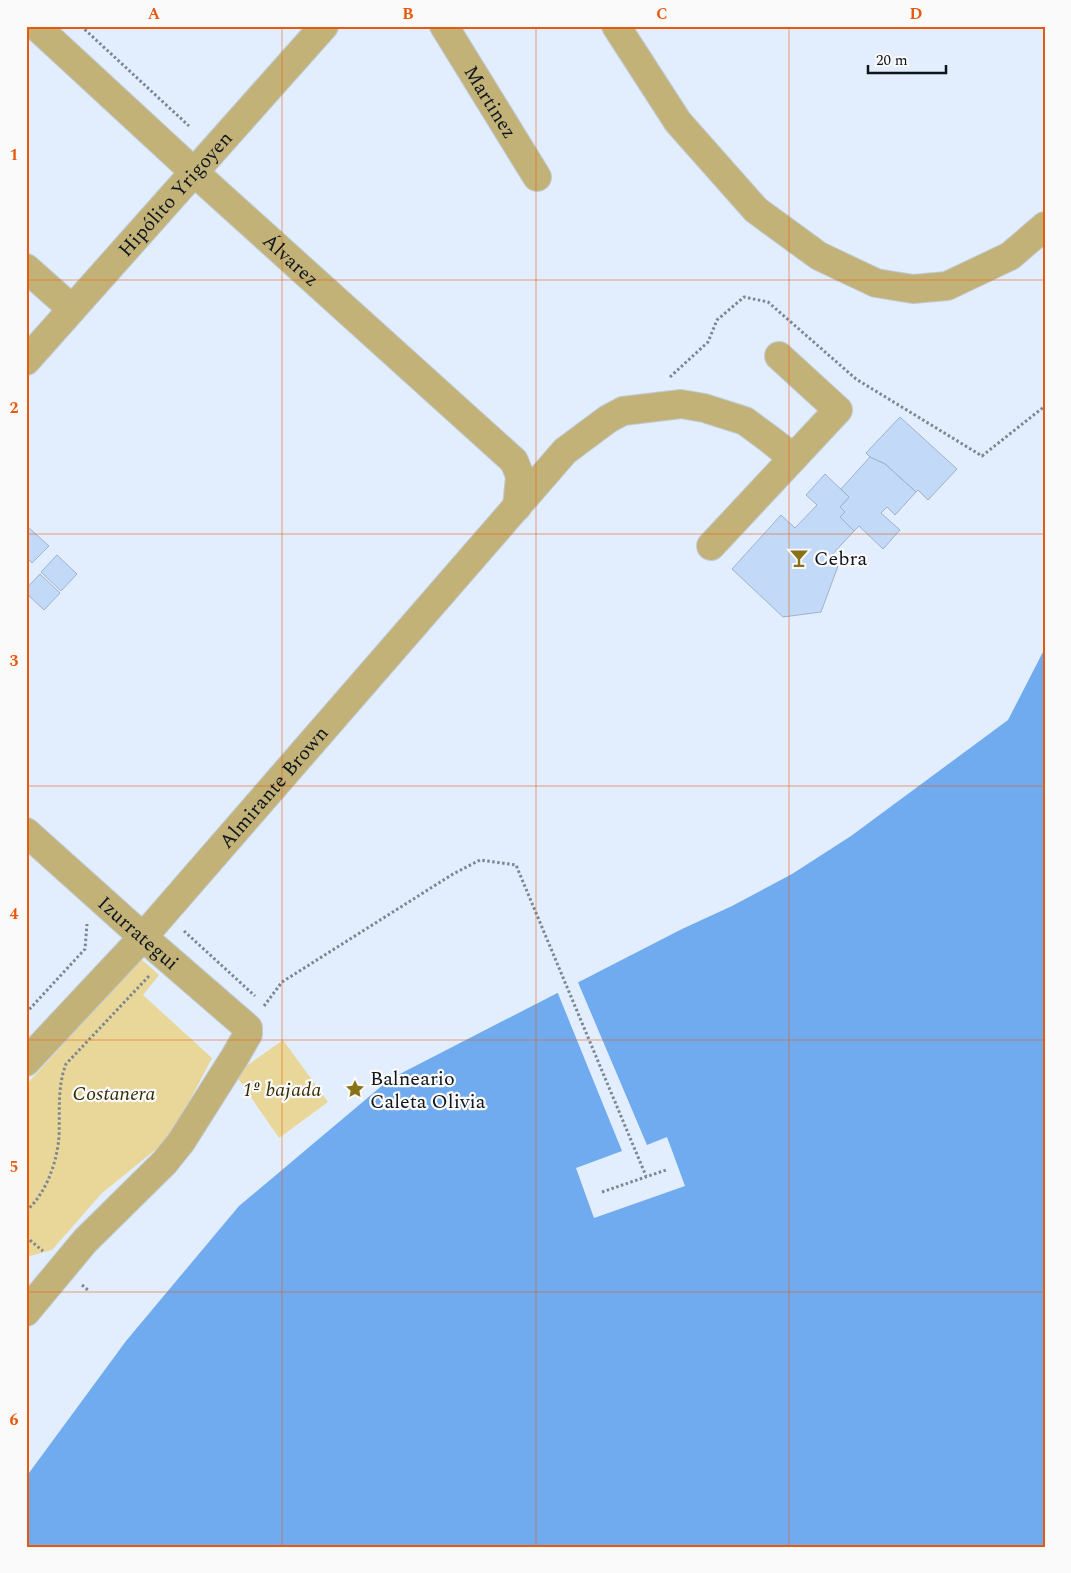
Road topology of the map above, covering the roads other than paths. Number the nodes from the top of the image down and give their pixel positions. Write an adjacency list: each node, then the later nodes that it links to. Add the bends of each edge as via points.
1 (36, 26): 5 (street, Álvarez)
2 (324, 26): 5 (street, Hipólito Yrigoyen)
3 (444, 26): 6 (street, Martinez)
4 (616, 26): 7 (street, via 678,122 756,210 819,256 876,283 913,290 947,286 1010,256)
5 (194, 172): 9 (street, Hipólito Yrigoyen); 13 (street, Álvarez, via 514,461 520,476)
6 (536, 177)
7 (1045, 226)
8 (26, 268): 9 (street)
9 (72, 309): 11 (street, Hipólito Yrigoyen)
10 (779, 356): 12 (street, via 838,410)
11 (26, 361)
12 (793, 458): 13 (street, Almirante Brown, via 745,421 704,408 681,404 623,411 565,451); 14 (street)
13 (517, 507): 16 (street, Almirante Brown)
14 (711, 546)
15 (26, 832): 16 (street, Izurrategui)
16 (143, 937): 17 (street, Almirante Brown); 18 (street, Izurrategui, via 248,1031 181,1142 85,1241)
17 (26, 1062)
18 (26, 1312)

